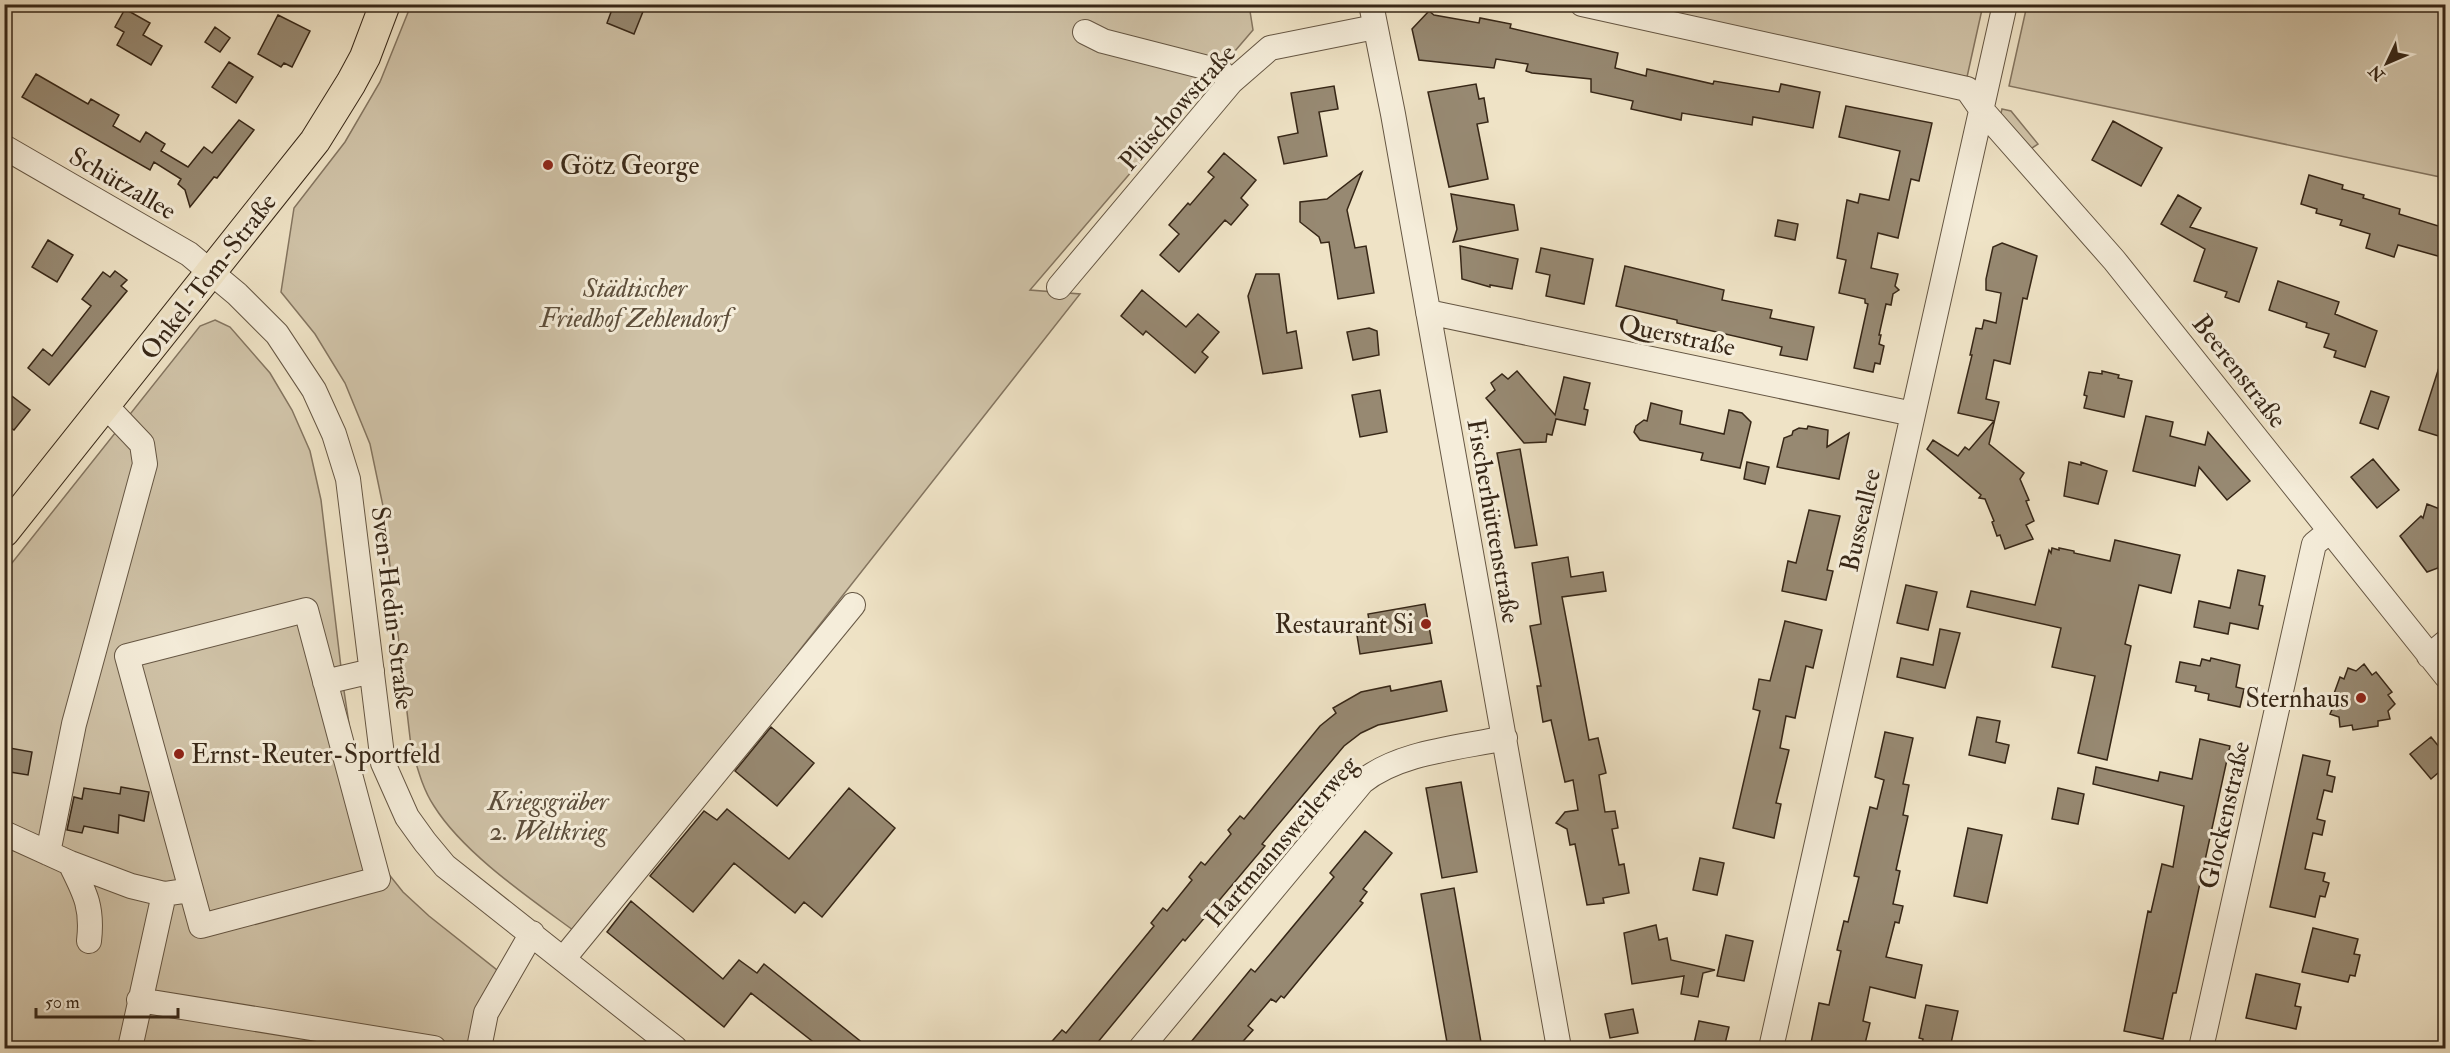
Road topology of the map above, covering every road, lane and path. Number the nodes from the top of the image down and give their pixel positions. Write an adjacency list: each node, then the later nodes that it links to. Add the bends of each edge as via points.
1 (385, 4): 9 (main road, Onkel-Tom-Straße, via 365,57 315,141)
2 (1582, 4): 7 (street, Beerenstraße, via 1967,89)
3 (2005, 4): 7 (street, Busseallee)
4 (1373, 16): 6 (street, Plüschowstraße, via 1270,48); 11 (street, Fischerhüttenstraße)
5 (1085, 33): 6 (street, via 1220,71)
6 (1232, 82): 10 (street, Plüschowstraße)
7 (1982, 109): 13 (street, Busseallee); 14 (street, Beerenstraße, via 2114,260)
8 (4, 147): 9 (street, Schützallee, via 189,254)
9 (211, 271): 12 (main road, Onkel-Tom-Straße); 18 (street, Sven-Hedin-Straße, via 277,334 314,390 334,434 348,479)
10 (1059, 287)
11 (1428, 312): 13 (street, Querstraße); 21 (street, Fischerhüttenstraße)
12 (105, 405): 15 (main road, Onkel-Tom-Straße); 23 (street, via 142,444 145,464 74,724)
13 (1913, 414): 37 (street, Busseallee)
14 (2330, 531): 17 (street, Beerenstraße); 38 (street, Glockenstraße, via 2314,544)
15 (4, 532)
16 (853, 605): 29 (street)
17 (2437, 649): 19 (street, Beerenstraße)
18 (372, 671): 20 (street); 27 (street, Sven-Hedin-Straße, via 383,763 407,817 445,866)
19 (2445, 676)
20 (325, 682): 25 (street, via 378,879 201,926); 25 (street, via 306,610 127,656)
21 (1505, 738): 35 (street, Hartmannsweilerweg, via 1406,759 1362,782); 36 (street, Fischerhüttenstraße)
22 (4, 833): 23 (street)
23 (48, 853): 24 (street)
24 (70, 863): 26 (street); 28 (street, via 88,898)
25 (191, 890): 26 (street)
26 (164, 894): 30 (street)
27 (532, 933): 29 (street, Sven-Hedin-Straße); 33 (street, via 486,1013)
28 (89, 941)
29 (564, 958): 34 (street, Sven-Hedin-Straße)
30 (139, 1000): 31 (street); 32 (street)
31 (130, 1048)
32 (434, 1048)
33 (479, 1048)
34 (675, 1048)
35 (1141, 1048)
36 (1559, 1048)
37 (1771, 1048)
38 (2201, 1048)

